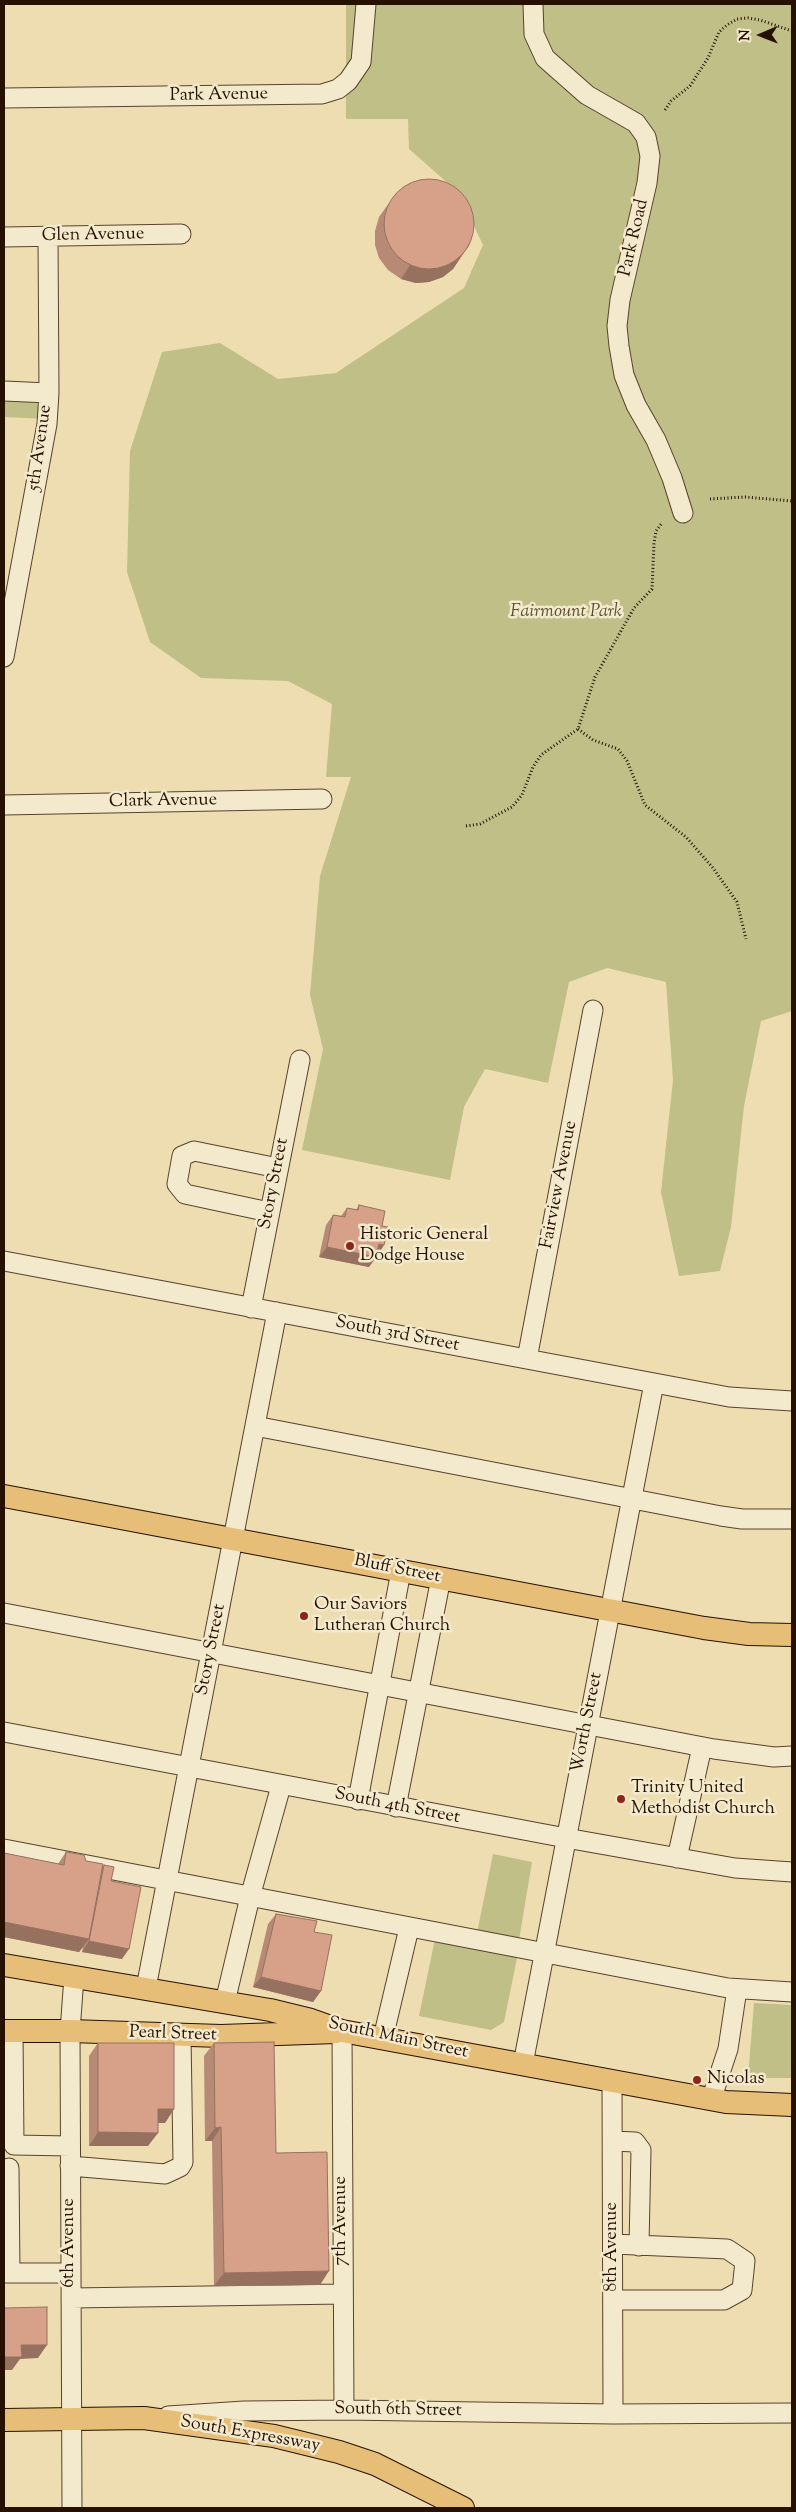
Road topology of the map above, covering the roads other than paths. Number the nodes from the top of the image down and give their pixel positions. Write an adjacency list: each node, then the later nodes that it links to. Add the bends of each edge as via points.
1 (366, 4): 3 (street, Park Avenue, via 361,62 348,81 338,89 322,94)
2 (533, 4): 9 (street, Park Road, via 534,34 545,58 587,95 636,123 646,137 650,156 647,183 617,326 624,375 656,440)
3 (4, 98)
4 (182, 234): 6 (street, Glen Avenue)
5 (4, 237): 6 (street, Glen Avenue)
6 (48, 237): 8 (street, 5th Avenue)
7 (4, 391): 8 (street)
8 (49, 393): 10 (street, 5th Avenue, via 39,472)
9 (683, 513)
10 (4, 657)
11 (322, 798): 12 (street, Clark Avenue)
12 (4, 805)
13 (592, 1010): 20 (street, Fairview Avenue)
14 (300, 1060): 15 (street, Story Street)
15 (278, 1168): 16 (street, Story Street); 16 (street, via 194,1151 182,1156 180,1165 177,1184 185,1194)
16 (269, 1212): 18 (street, Story Street)
17 (4, 1261): 18 (street, South 3rd Street)
18 (251, 1308): 19 (street, South 3rd Street)
19 (277, 1312): 20 (street, South 3rd Street); 23 (street, Story Street)
20 (527, 1359): 21 (street, South 3rd Street)
21 (654, 1383): 22 (street, South 3rd Street, via 729,1397); 25 (street, Worth Street)
22 (792, 1401)
23 (255, 1426): 25 (street); 27 (street, Story Street)
24 (4, 1496): 27 (main road, Bluff Street)
25 (632, 1498): 26 (street, via 742,1519); 30 (street, Worth Street)
26 (792, 1519)
27 (234, 1539): 28 (main road, Bluff Street); 33 (street, Story Street)
28 (401, 1571): 29 (main road, Bluff Street); 34 (street)
29 (441, 1578): 30 (main road, Bluff Street); 35 (street)
30 (610, 1610): 32 (main road, Bluff Street, via 733,1632); 36 (street, Worth Street)
31 (4, 1613): 33 (street)
32 (792, 1635)
33 (212, 1653): 34 (street); 40 (street, Story Street)
34 (380, 1685): 35 (street); 42 (street)
35 (419, 1693): 36 (street); 43 (street)
36 (588, 1725): 38 (street); 44 (street, Worth Street)
37 (4, 1732): 40 (street, South 4th Street)
38 (702, 1747): 39 (street, via 742,1754); 46 (street)
39 (792, 1756)
40 (188, 1768): 41 (street, South 4th Street); 48 (street, Story Street)
41 (281, 1786): 42 (street, South 4th Street); 49 (street)
42 (358, 1800): 43 (street, South 4th Street)
43 (396, 1807): 44 (street, South 4th Street)
44 (566, 1838): 46 (street, South 4th Street); 51 (street, Worth Street)
45 (4, 1849): 48 (street)
46 (677, 1858): 47 (street, South 4th Street, via 735,1868)
47 (792, 1872)
48 (167, 1882): 49 (street); 54 (street, Story Street)
49 (250, 1897): 50 (street); 57 (street)
50 (409, 1928): 51 (street); 62 (street)
51 (544, 1954): 55 (street); 63 (street, Worth Street)
52 (4, 1965): 53 (main road, South Main Street)
53 (74, 1977): 54 (main road, South Main Street); 59 (street, 6th Avenue)
54 (146, 1988): 57 (main road, South Main Street)
55 (736, 1989): 56 (street); 65 (street, via 728,2049)
56 (792, 1992)
57 (226, 2002): 60 (main road, South Main Street, via 311,2020)
58 (8, 2031): 59 (main road, Pearl Street); 68 (street, via 14,2145)
59 (70, 2031): 61 (main road, Pearl Street); 68 (street, 6th Avenue)
60 (342, 2031): 61 (main road, Pearl Street, via 270,2036); 62 (main road, South Main Street); 75 (street, 7th Avenue)
61 (181, 2035): 69 (street, via 183,2155 180,2167 165,2174)
62 (384, 2038): 63 (main road, South Main Street)
63 (522, 2064): 64 (main road, South Main Street)
64 (612, 2080): 65 (main road, South Main Street); 67 (street, 8th Avenue)
65 (711, 2100): 66 (main road, South Main Street)
66 (792, 2105)
67 (613, 2141): 71 (street, 8th Avenue); 72 (street, via 635,2142 641,2150)
68 (70, 2146): 69 (street, 6th Avenue)
69 (70, 2166): 74 (street, 6th Avenue)
70 (8, 2168): 73 (street)
71 (613, 2244): 72 (street); 77 (street, 8th Avenue)
72 (639, 2246): 77 (street, via 727,2250 745,2261 742,2290 724,2300)
73 (7, 2273): 74 (street)
74 (71, 2273): 76 (street, 6th Avenue)
75 (343, 2294): 76 (street); 78 (street, 7th Avenue)
76 (70, 2298): 82 (street, 6th Avenue)
77 (613, 2300): 80 (street, 8th Avenue)
78 (344, 2410): 80 (street, South 6th Street); 81 (street, South 6th Street, via 208,2412)
79 (792, 2413): 80 (street, South 6th Street)
80 (614, 2414)
81 (144, 2418): 82 (main road, South 6th Street); 85 (main road, South Expressway, via 274,2436 339,2452 375,2464)
82 (71, 2419): 83 (main road, South 6th Street); 84 (street, 6th Avenue)
83 (4, 2420)
84 (72, 2508)
85 (463, 2508)

